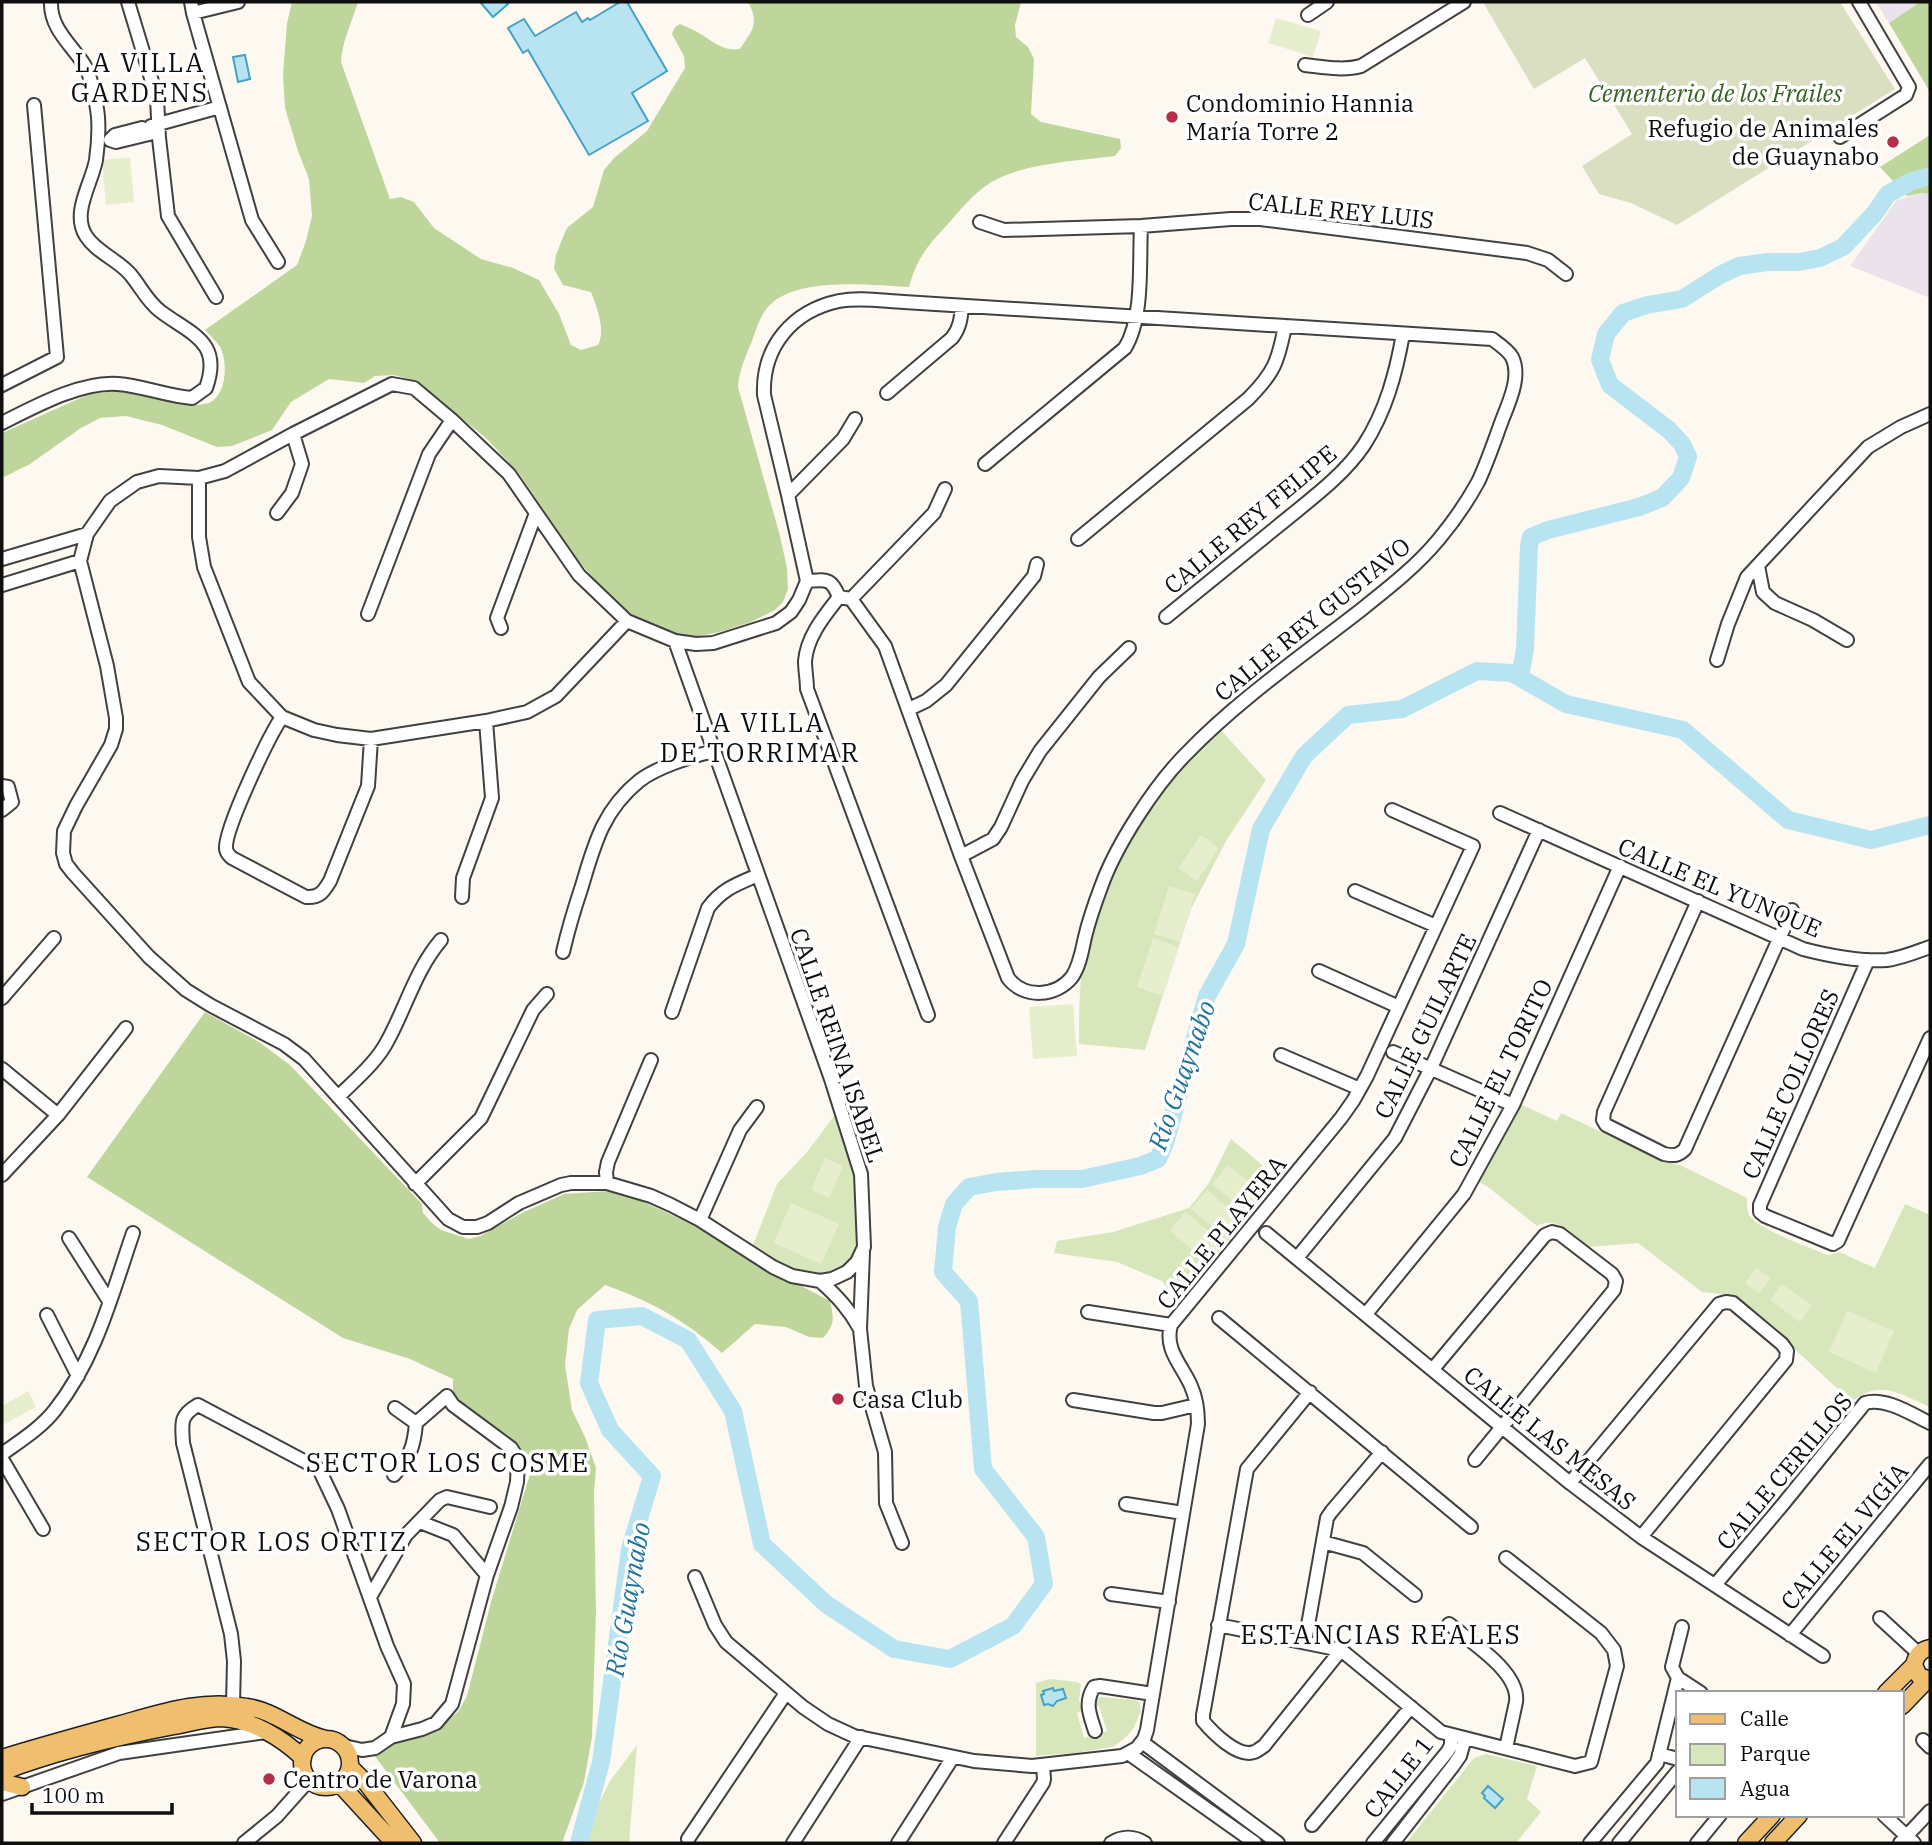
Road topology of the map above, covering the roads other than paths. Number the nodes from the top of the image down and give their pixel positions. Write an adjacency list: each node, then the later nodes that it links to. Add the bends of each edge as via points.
1 (51, 2): 14 (street, via 59,32 86,68)
2 (128, 2): 12 (street, via 157,98)
3 (238, 2): 7 (street)
4 (1327, 2): 8 (street)
5 (1464, 2): 9 (street, via 1361,66)
6 (1859, 2): 13 (street, via 1909,87 1906,95)
7 (192, 7): 11 (street)
8 (1308, 15)
9 (1305, 65)
10 (34, 106): 24 (street, via 57,357)
11 (219, 107): 12 (street); 17 (street, via 252,220)
12 (152, 126): 14 (street); 19 (street, via 168,216)
13 (1840, 137)
14 (104, 141): 29 (street, via 80,209 82,228 87,238 130,273 152,304 206,346 209,380 192,398 121,384 88,387)
15 (980, 222): 16 (street, CALLE REY LUIS, via 1004,230)
16 (1141, 226): 18 (street, CALLE REY LUIS, via 1260,219 1527,253 1548,260); 21 (street)
17 (278, 262)
18 (1566, 274)
19 (216, 297)
20 (962, 306): 21 (street, CALLE REY GUSTAVO); 25 (street, via 958,331 952,338); 34 (street, CALLE REY GUSTAVO, via 840,301 800,317 786,330 769,357 764,395)
21 (1137, 316): 22 (street, CALLE REY GUSTAVO); 31 (street, via 1130,340 1119,354)
22 (1285, 326): 23 (street, CALLE REY GUSTAVO); 38 (street, via 1273,369 1261,386)
23 (1403, 334): 47 (street, CALLE REY FELIPE, via 1384,405 1346,468); 64 (street, CALLE REY GUSTAVO, via 1492,339 1511,356 1516,377 1478,481 1438,540 1397,581 1209,730 1179,761 1142,810 1112,862 1078,965 1065,983 1047,993 1013,985)
24 (2, 385)
25 (887, 393)
26 (1930, 414): 42 (street, via 1868,447)
27 (855, 419): 34 (street, via 843,439)
28 (452, 420): 30 (street, via 414,388 392,384); 36 (street, via 509,474); 46 (street, via 429,454)
29 (2, 423)
30 (293, 434): 32 (street, via 225,471); 35 (street, via 302,464 292,493)
31 (985, 464)
32 (199, 478): 37 (street, via 159,476 136,482 110,501); 55 (street, via 204,567 249,682)
33 (945, 489): 45 (street, via 934,513)
34 (789, 495): 43 (street, CALLE REY GUSTAVO)
35 (277, 513)
36 (536, 513): 48 (street, via 579,575); 49 (street, via 497,618)
37 (87, 534): 39 (street); 40 (street)
38 (1078, 539)
39 (2, 559)
40 (74, 563): 44 (street); 92 (street, via 107,666 116,729 64,831 66,864 149,957 186,990 295,1051)
41 (1037, 564): 54 (street, via 1034,576 946,684)
42 (1758, 566): 50 (street, via 1763,592 1775,603); 53 (street, via 1740,593)
43 (807, 581): 45 (street, CALLE REY GUSTAVO, via 828,581); 51 (street, via 791,612 776,623 713,643)
44 (2, 585)
45 (845, 598): 54 (street, CALLE REY GUSTAVO, via 885,646); 83 (street, via 820,621 811,640 805,660 807,689)
46 (368, 614)
47 (1166, 617)
48 (627, 621): 51 (street); 56 (street, via 556,696 527,712)
49 (501, 628)
50 (1847, 640)
51 (675, 641): 58 (street, CALLE REINA ISABEL)
52 (1129, 648): 64 (street, via 1099,677 1040,751 993,839)
53 (1717, 660)
54 (909, 709): 64 (street, CALLE REY GUSTAVO)
55 (282, 717): 57 (street, via 337,736); 57 (street, via 260,757 226,848 232,858 306,897 320,895 330,881 368,786)
56 (486, 721): 57 (street); 68 (street, via 492,798 463,878)
57 (371, 739)
58 (714, 751): 66 (street, CALLE REINA ISABEL); 76 (street, via 641,779 605,821 596,837)
59 (2, 786): 60 (street, via 8,787 12,802)
60 (2, 810)
61 (1392, 810): 71 (street, CALLE PLAYERA, via 1473,846)
62 (1500, 813): 63 (street, CALLE EL YUNQUE)
63 (1539, 830): 65 (street, CALLE EL YUNQUE); 90 (street, CALLE GUILARTE)
64 (961, 856)
65 (1620, 866): 69 (street, CALLE EL YUNQUE); 93 (street, CALLE EL TORITO)
66 (758, 875): 82 (street, via 726,889 708,908); 103 (street, CALLE REINA ISABEL, via 861,1174)
67 (1355, 891): 71 (street)
68 (462, 897)
69 (1698, 901): 73 (street, CALLE EL YUNQUE); 73 (street, via 1604,1112 1606,1125 1664,1154 1679,1155 1685,1149)
70 (1792, 910): 73 (street)
71 (1436, 926): 81 (street, CALLE PLAYERA)
72 (54, 938): 80 (street)
73 (1781, 938): 77 (street, CALLE EL YUNQUE, via 1823,954)
74 (441, 940): 92 (street, via 428,956 387,1043)
75 (1930, 947): 77 (street, CALLE EL YUNQUE, via 1887,960)
76 (563, 952)
77 (1868, 960): 85 (street, CALLE COLLORES, via 1760,1212 1832,1244 1838,1241)
78 (1320, 971): 81 (street)
79 (547, 994): 98 (street, via 533,1010 481,1118)
80 (2, 998)
81 (1399, 1007): 91 (street, CALLE PLAYERA)
82 (672, 1012)
83 (928, 1015)
84 (127, 1028): 95 (street)
85 (1930, 1038)
86 (1393, 1052): 90 (street)
87 (1281, 1055): 91 (street)
88 (651, 1060): 97 (street, via 608,1162)
89 (2, 1069): 95 (street)
90 (1432, 1069): 93 (street); 104 (street, CALLE GUILARTE, via 1395,1138)
91 (1360, 1089): 111 (street, CALLE PLAYERA)
92 (338, 1097): 98 (street)
93 (1513, 1105): 108 (street, CALLE EL TORITO, via 1464,1194)
94 (757, 1107): 99 (street, via 740,1130)
95 (58, 1115): 96 (street)
96 (2, 1175)
97 (607, 1183): 98 (street, via 561,1185 477,1227 463,1227 447,1219); 99 (street, via 651,1196)
98 (415, 1184)
99 (701, 1220): 105 (street, via 782,1272)
100 (133, 1233): 106 (street)
101 (1266, 1233): 104 (street, CALLE LAS MESAS)
102 (69, 1238): 106 (street)
103 (864, 1247): 105 (street, via 847,1272); 112 (street, CALLE REINA ISABEL)
104 (1297, 1258): 108 (street, CALLE LAS MESAS)
105 (820, 1281): 112 (street, via 850,1310)
106 (109, 1301): 114 (street)
107 (1088, 1312): 111 (street)
108 (1366, 1314): 113 (street, CALLE LAS MESAS)
109 (47, 1315): 114 (street)
110 (1219, 1318): 115 (street)
111 (1171, 1325): 117 (street, CALLE PLAYERA, via 1171,1350 1193,1389)
112 (860, 1329): 136 (street, CALLE REINA ISABEL, via 866,1386 885,1452 886,1503)
113 (1433, 1370): 121 (street, CALLE LAS MESAS); 121 (street, via 1552,1232 1612,1274 1614,1290)
114 (78, 1376): 123 (street, via 48,1418)
115 (1310, 1392): 122 (street); 147 (street, via 1247,1469)
116 (1073, 1400): 117 (street, via 1154,1413)
117 (1196, 1405): 130 (street, CALLE PLAYERA, via 1198,1424)
118 (396, 1408): 119 (street)
119 (416, 1423): 126 (street, via 413,1447); 138 (street, via 447,1396 511,1448 518,1459 512,1507)
120 (1930, 1423): 140 (street, CALLE CERILLOS, via 1884,1402 1865,1403)
121 (1502, 1427): 124 (street); 127 (street, CALLE LAS MESAS)
122 (1382, 1452): 132 (street); 135 (street, via 1327,1518)
123 (2, 1457): 133 (street)
124 (1475, 1460)
125 (1930, 1464): 149 (street, CALLE EL VIGÍA)
126 (394, 1475)
127 (1570, 1483): 134 (street, CALLE LAS MESAS); 134 (street, via 1719,1304 1733,1303 1783,1344 1786,1360)
128 (1126, 1504): 130 (street)
129 (490, 1507): 131 (street, via 447,1497)
130 (1183, 1513): 144 (street, CALLE PLAYERA)
131 (420, 1522): 138 (street, via 453,1535); 143 (street, via 406,1535)
132 (1471, 1527)
133 (43, 1529)
134 (1641, 1537): 140 (street, CALLE LAS MESAS)
135 (1322, 1542): 142 (street, via 1363,1553); 150 (street)
136 (902, 1543)
137 (1507, 1558): 172 (street, via 1601,1633 1615,1650 1617,1666 1591,1762 1575,1766)
138 (487, 1575): 166 (street, via 452,1703 436,1723)
139 (695, 1577): 158 (street, via 726,1642)
140 (1715, 1585): 149 (street, CALLE LAS MESAS)
141 (1111, 1594): 144 (street)
142 (1415, 1595)
143 (370, 1597): 160 (street, via 319,1469 198,1405 189,1410 182,1422 183,1443 231,1634); 166 (street, via 404,1684 403,1704)
144 (1168, 1602): 159 (street, CALLE PLAYERA)
145 (1880, 1618): 152 (street)
146 (1449, 1624): 172 (street, via 1503,1668 1514,1683 1517,1702)
147 (1219, 1625): 150 (street); 151 (street, via 1203,1721 1240,1752 1255,1752 1264,1746)
148 (1682, 1628): 154 (street, via 1672,1667)
149 (1790, 1634): 153 (street, CALLE LAS MESAS)
150 (1305, 1642): 151 (street)
151 (1341, 1650): 162 (street)
152 (1924, 1652): 155 (main road, via 1919,1676); 157 (main road)
153 (1823, 1656)
154 (1678, 1678): 156 (street); 174 (street)
155 (1929, 1680): 161 (main road)
156 (1698, 1691)
157 (1888, 1691)
158 (786, 1693): 167 (street, via 828,1724); 194 (street)
159 (1153, 1694): 163 (street, via 1094,1687 1087,1705); 170 (street, CALLE PLAYERA)
160 (233, 1704): 169 (main road, via 261,1710); 176 (main road, via 174,1710)
161 (1904, 1704)
162 (1411, 1707): 165 (street); 193 (street)
163 (1095, 1731)
164 (267, 1732): 177 (main road); 181 (main road, via 222,1718 205,1720 110,1740); 186 (street, via 119,1753)
165 (1451, 1735): 168 (street); 206 (street, CALLE 1, via 1448,1751)
166 (391, 1737): 171 (street, via 375,1748)
167 (861, 1737): 175 (street); 199 (street)
168 (1465, 1738): 172 (street); 207 (street, CALLE 1, via 1460,1756)
169 (327, 1739): 171 (main road); 177 (main road, via 309,1746)
170 (1142, 1742): 173 (street); 205 (street)
171 (344, 1746): 180 (main road)
172 (1506, 1748)
173 (1128, 1753): 179 (street); 204 (street)
174 (1659, 1754): 178 (street); 208 (street, via 1657,1763)
175 (953, 1757): 179 (street, via 1002,1765); 200 (street)
176 (2, 1758)
177 (303, 1758): 183 (main road)
178 (1676, 1758)
179 (1043, 1765): 201 (street, via 1043,1783)
180 (350, 1767): 185 (main road); 198 (main road)
181 (2, 1772)
182 (1676, 1773): 209 (street)
183 (309, 1780): 185 (main road, via 326,1787); 196 (street, via 277,1816)
184 (2, 1782): 186 (main road)
185 (339, 1783): 197 (main road)
186 (22, 1787): 187 (street)
187 (2, 1794)
188 (1930, 1811): 195 (street)
189 (1718, 1817): 210 (street)
190 (1770, 1817): 211 (main road)
191 (1797, 1817): 212 (main road)
192 (1886, 1817): 195 (street)
193 (1312, 1825)
194 (688, 1839)
195 (1907, 1841)
196 (244, 1843)
197 (394, 1843)
198 (414, 1843)
199 (793, 1843)
200 (898, 1843)
201 (1004, 1843)
202 (1111, 1843): 203 (street, via 1127,1837)
203 (1145, 1843)
204 (1255, 1843)
205 (1278, 1843)
206 (1373, 1843)
207 (1393, 1843)
208 (1590, 1843)
209 (1619, 1843)
210 (1697, 1843)
211 (1746, 1843)
212 (1773, 1843)

